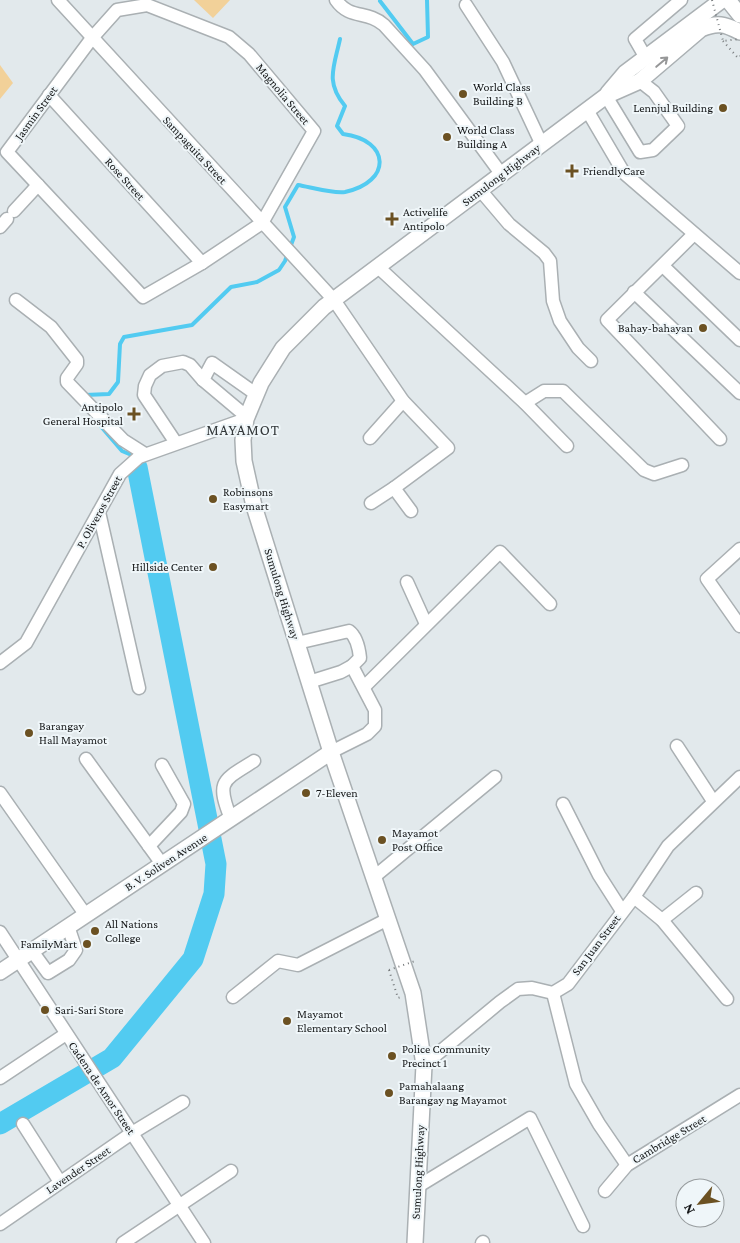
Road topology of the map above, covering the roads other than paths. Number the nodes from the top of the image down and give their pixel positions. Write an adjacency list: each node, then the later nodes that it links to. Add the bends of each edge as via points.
1 (58, 0): 9 (street, Sampaguita Street)
2 (336, 0): 16 (street, via 349,13 377,19 384,25 425,70)
3 (681, 0): 10 (street, via 635,39)
4 (722, 0): 10 (main road, Sumulong Highway)
5 (728, 0): 7 (main road)
6 (466, 5): 15 (street, via 503,62)
7 (740, 15)
8 (740, 32): 11 (main road, Sumulong Highway, one-way to 8, via 701,29 724,23)
9 (92, 38): 12 (street, Jasmin Street); 20 (street, Sampaguita Street); 20 (street, Magnolia Street, via 118,10 147,5 229,37 249,54 314,131)
10 (646, 58): 13 (main road, Sumulong Highway, via 625,73)
11 (640, 81): 13 (main road, Sumulong Highway); 13 (street, via 654,92 678,126 653,150 640,152)
12 (49, 95): 17 (street, Jasmin Street, via 7,152); 22 (street, Rose Street)
13 (606, 96): 14 (main road, Sumulong Highway)
14 (587, 110): 15 (main road, Sumulong Highway); 21 (street, via 624,173)
15 (542, 144): 16 (main road, Sumulong Highway)
16 (502, 176): 18 (main road, Sumulong Highway)
17 (38, 184): 19 (street); 27 (street, Jasmin Street)
18 (481, 191): 24 (main road, Sumulong Highway); 31 (street, via 509,224 550,261 553,301 560,320 578,348)
19 (7, 219)
20 (262, 223): 22 (street, Magnolia Street); 29 (street, Sampaguita Street)
21 (694, 234): 23 (street); 25 (street)
22 (202, 263): 27 (street, Magnolia Street)
23 (663, 266): 26 (street); 30 (street)
24 (378, 267): 29 (main road, Sumulong Highway); 36 (street)
25 (740, 273)
26 (634, 292): 33 (street); 39 (street, via 607,320)
27 (143, 298)
28 (16, 300): 42 (street, via 51,327 77,360 67,382)
29 (334, 300): 34 (main road, Sumulong Highway, via 283,348); 35 (street, Sampaguita Street)
30 (740, 340)
31 (591, 360)
32 (203, 380): 34 (street, via 212,363); 37 (street); 40 (street, via 183,362 162,366 150,375 145,386 144,395)
33 (740, 393)
34 (256, 394): 37 (main road, Sumulong Highway)
35 (403, 401): 38 (street); 44 (street, Sampaguita Street, via 448,448)
36 (525, 403): 41 (street); 43 (street, via 544,392 563,391 644,470 654,474)
37 (247, 418): 40 (street, P. Oliveros Street); 53 (main road, Sumulong Highway, via 242,440 254,506)
38 (370, 438)
39 (720, 439)
40 (176, 443): 42 (street, P. Oliveros Street)
41 (567, 446)
42 (142, 456): 47 (street, P. Oliveros Street, via 120,474)
43 (682, 465)
44 (394, 488): 45 (street); 46 (street)
45 (371, 503)
46 (411, 511)
47 (99, 512): 54 (street, P. Oliveros Street, via 26,642); 58 (street)
48 (740, 549): 51 (street, via 707,579)
49 (407, 582): 52 (street)
50 (550, 604): 52 (street, via 500,552)
51 (738, 620)
52 (426, 624): 57 (street)
53 (297, 643): 55 (street, via 349,631 356,640 360,658); 56 (main road, Sumulong Highway)
54 (0, 663)
55 (352, 666): 56 (street); 57 (street)
56 (309, 682): 60 (main road, Sumulong Highway)
57 (365, 686): 60 (street, via 375,710 375,726 367,734)
58 (139, 688)
59 (678, 746): 67 (street)
60 (331, 752): 69 (main road, B. V. Soliven Avenue); 72 (main road, Sumulong Highway)
61 (86, 759): 70 (street)
62 (254, 761): 69 (street, via 226,779 222,788)
63 (162, 764): 70 (street, via 184,804 181,812)
64 (495, 777): 72 (street)
65 (740, 777): 67 (street, San Juan Street)
66 (0, 793): 76 (street)
67 (713, 801): 74 (street, San Juan Street, via 668,846)
68 (563, 804): 75 (street, via 599,875)
69 (226, 823): 71 (main road, B. V. Soliven Avenue)
70 (149, 846): 71 (street)
71 (162, 864): 76 (main road, B. V. Soliven Avenue)
72 (374, 877): 77 (main road, Sumulong Highway)
73 (696, 893): 78 (street)
74 (634, 897): 75 (street, San Juan Street); 78 (street)
75 (622, 911): 85 (street, San Juan Street, via 568,984)
76 (85, 914): 79 (main road, B. V. Soliven Avenue)
77 (388, 919): 86 (street, via 298,965 278,961); 89 (main road, Sumulong Highway, via 413,993)
78 (662, 920): 87 (street)
79 (68, 926): 81 (main road, B. V. Soliven Avenue); 83 (street, via 76,954)
80 (0, 932): 81 (street, Cadena de Amor Street)
81 (25, 955): 82 (main road, B. V. Soliven Avenue); 83 (street); 84 (street, Cadena de Amor Street)
82 (0, 972)
83 (48, 973): 84 (street)
84 (34, 983): 88 (street, Cadena de Amor Street)
85 (553, 993): 89 (street, via 532,988 518,989); 95 (street, via 576,1084)
86 (233, 997)
87 (727, 999)
88 (66, 1034): 90 (street); 94 (street, Cadena de Amor Street)
89 (424, 1065): 98 (main road, Sumulong Highway)
90 (0, 1078)
91 (740, 1095): 95 (street, Cambridge Street)
92 (183, 1102): 94 (street, Lavender Street)
93 (22, 1124): 97 (street)
94 (132, 1133): 97 (street, Lavender Street); 100 (street, Cadena de Amor Street)
95 (627, 1165): 99 (street, Cambridge Street)
96 (231, 1170): 100 (street)
97 (60, 1182): 101 (street, Lavender Street)
98 (417, 1187): 102 (street, via 530,1118); 105 (main road, Sumulong Highway)
99 (605, 1191)
100 (180, 1206): 103 (street); 104 (street, Cadena de Amor Street)
101 (0, 1224)
102 (583, 1226)
103 (123, 1243)
104 (204, 1243)
105 (415, 1243)

